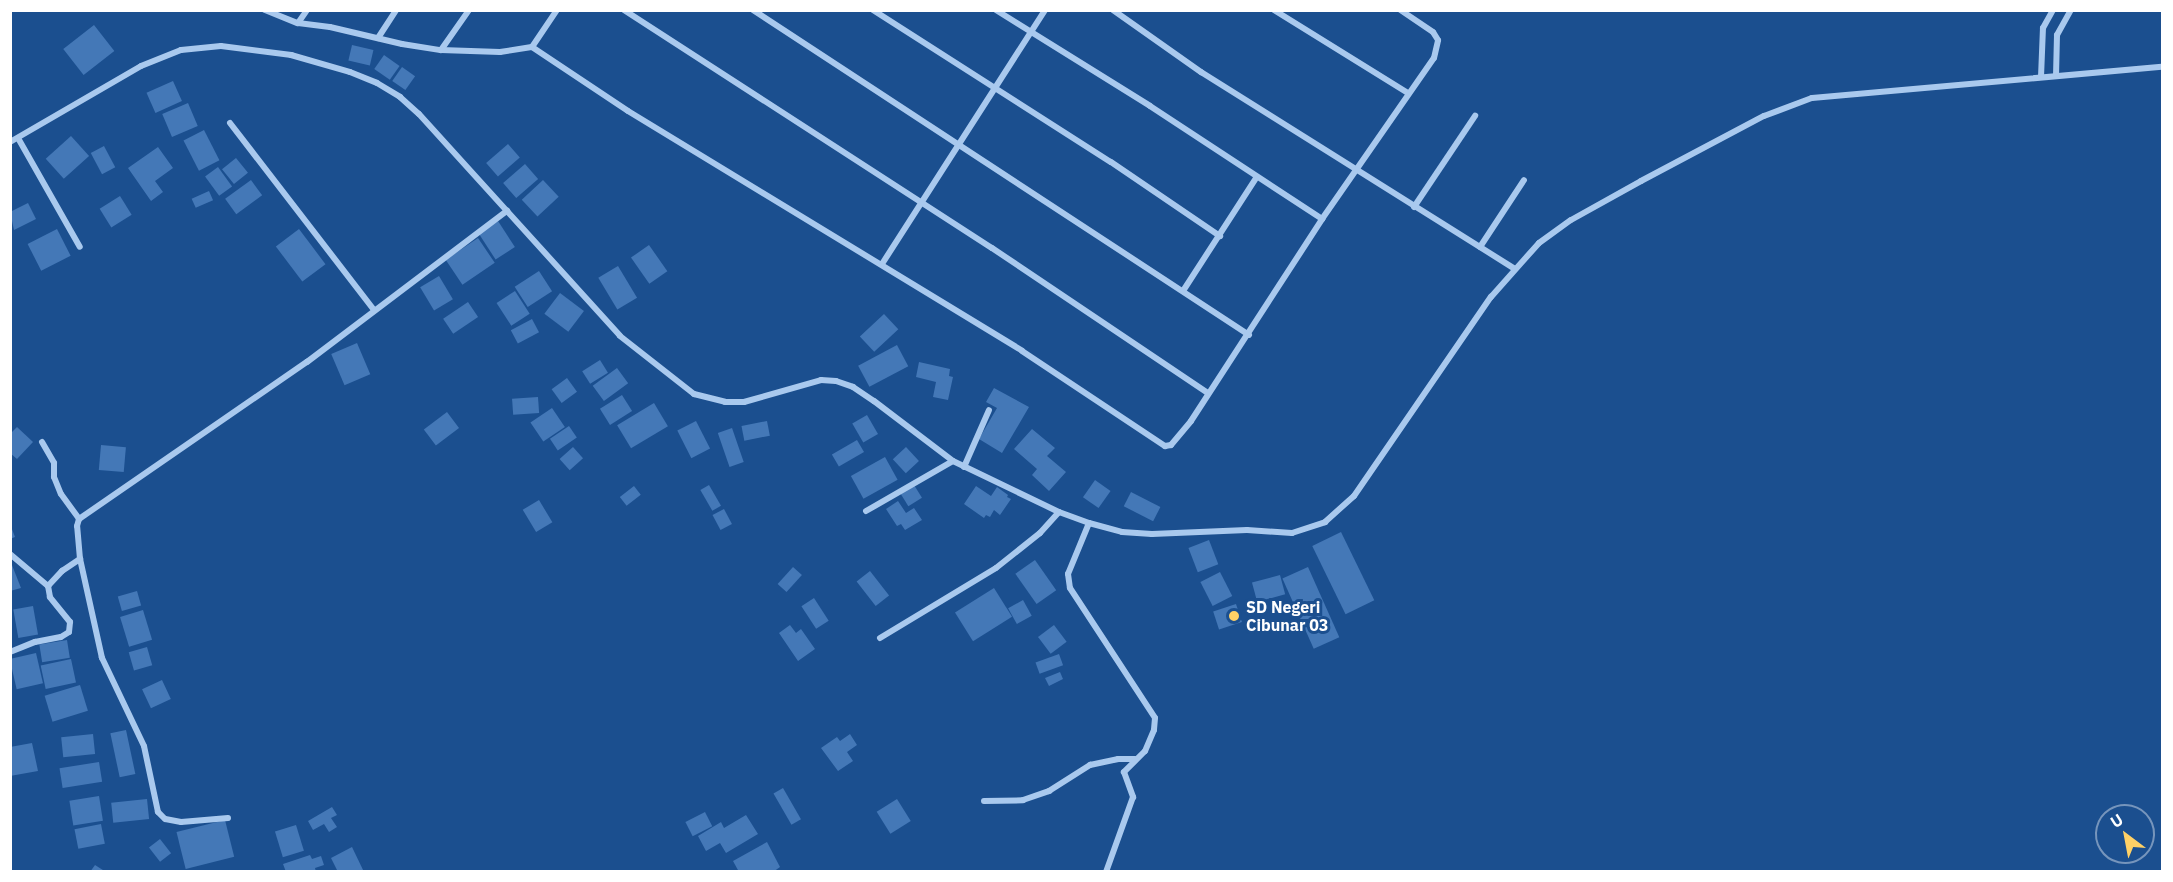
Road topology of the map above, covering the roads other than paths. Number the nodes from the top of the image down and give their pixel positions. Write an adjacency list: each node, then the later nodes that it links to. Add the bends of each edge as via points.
1 (265, 10): 16 (street)
2 (307, 10): 16 (street)
3 (396, 10): 18 (street)
4 (469, 10): 20 (street)
5 (557, 10): 19 (street)
6 (624, 10): 34 (street)
7 (753, 10): 30 (street)
8 (873, 10): 24 (street)
9 (996, 10): 17 (street)
10 (1045, 10): 17 (street)
11 (1113, 10): 31 (street, via 1201,72)
12 (1274, 10): 25 (street)
13 (1400, 10): 25 (street, via 1433,32 1438,40 1434,58)
14 (2053, 10): 23 (street, via 2043,28)
15 (2071, 10): 22 (street, via 2057,35)
16 (298, 23): 18 (street)
17 (1030, 34): 24 (street); 32 (street, via 1150,106)
18 (378, 38): 20 (street)
19 (532, 47): 20 (street, via 500,52); 41 (street, via 628,111)
20 (441, 50)
21 (2163, 67): 22 (street)
22 (2056, 76): 23 (street)
23 (2041, 77): 42 (street, via 1835,93 1786,106 1571,220 1539,243)
24 (994, 87): 30 (street); 38 (street)
25 (1408, 93): 31 (street)
26 (1475, 116): 35 (street)
27 (230, 123): 44 (street)
28 (18, 138): 29 (street); 36 (street, via 141,66 181,50 221,46 291,56 350,72 400,97); 39 (street)
29 (10, 142)
30 (959, 146): 34 (street); 43 (street)
31 (1357, 169): 35 (street); 37 (street)
32 (1256, 178): 37 (street); 38 (street)
33 (1524, 180): 40 (street)
34 (922, 203): 41 (street); 46 (street)
35 (1414, 207): 40 (street)
36 (507, 211): 44 (street); 49 (street, via 620,336 694,394 725,402 744,402 821,380 836,381 860,391)
37 (1322, 219): 45 (street)
38 (1220, 236): 43 (street)
39 (80, 247)
40 (1480, 247): 42 (street)
41 (882, 264): 46 (street, via 1165,446 1179,438)
42 (1514, 268): 54 (street, via 1379,455 1354,496 1326,522 1292,533 1227,530 1172,534 1122,532)
43 (1183, 291): 45 (street)
44 (374, 310): 53 (street, via 307,362)
45 (1249, 335): 46 (street)
46 (1208, 393)
47 (989, 410): 50 (street)
48 (42, 442): 53 (street, via 54,463 54,477 61,494)
49 (953, 461): 50 (street); 51 (street)
50 (964, 467): 52 (street)
51 (866, 511)
52 (1059, 512): 54 (street); 58 (street, via 1040,533 996,568)
53 (79, 519): 56 (street)
54 (1089, 523): 60 (street, via 1067,581 1155,718 1150,742)
55 (10, 554): 57 (street)
56 (80, 559): 57 (street); 62 (street, via 102,658 141,737 158,812 165,819 181,822)
57 (48, 586): 59 (street, via 50,597 70,622 71,630 61,637)
58 (880, 638)
59 (10, 652)
60 (1135, 759): 61 (street, via 1090,765 1049,791 1023,800); 63 (street, via 1124,772 1133,794 1131,806)
61 (984, 801)
62 (228, 818)
63 (1106, 872)

